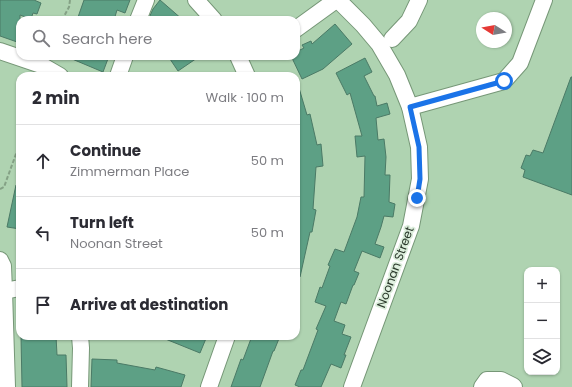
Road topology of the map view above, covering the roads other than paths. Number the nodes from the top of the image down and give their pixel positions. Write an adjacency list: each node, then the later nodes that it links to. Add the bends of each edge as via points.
1 (146, 0): 6 (street)
2 (196, 0): 7 (street)
3 (337, 0): 8 (street); 16 (street, Noonan Street, via 379,44 397,75)
4 (419, 0): 9 (street, via 409,21)
5 (544, 0): 16 (street, via 520,63 504,81)
6 (140, 16)
7 (210, 16)
8 (300, 26)
9 (392, 39)
10 (0, 51): 11 (street)
11 (16, 56)
12 (26, 60): 14 (street)
13 (124, 60): 15 (street)
14 (53, 72)
15 (119, 72)
16 (410, 107): 24 (street, Noonan Street, via 419,147 420,179 417,198 411,226)
17 (0, 260): 18 (street)
18 (12, 290): 21 (street)
19 (80, 340): 22 (street)
20 (226, 340): 23 (street)
21 (7, 387)
22 (80, 387)
23 (209, 387)
24 (352, 387)
25 (482, 387): 26 (street, via 487,380 501,380)
26 (514, 387)

